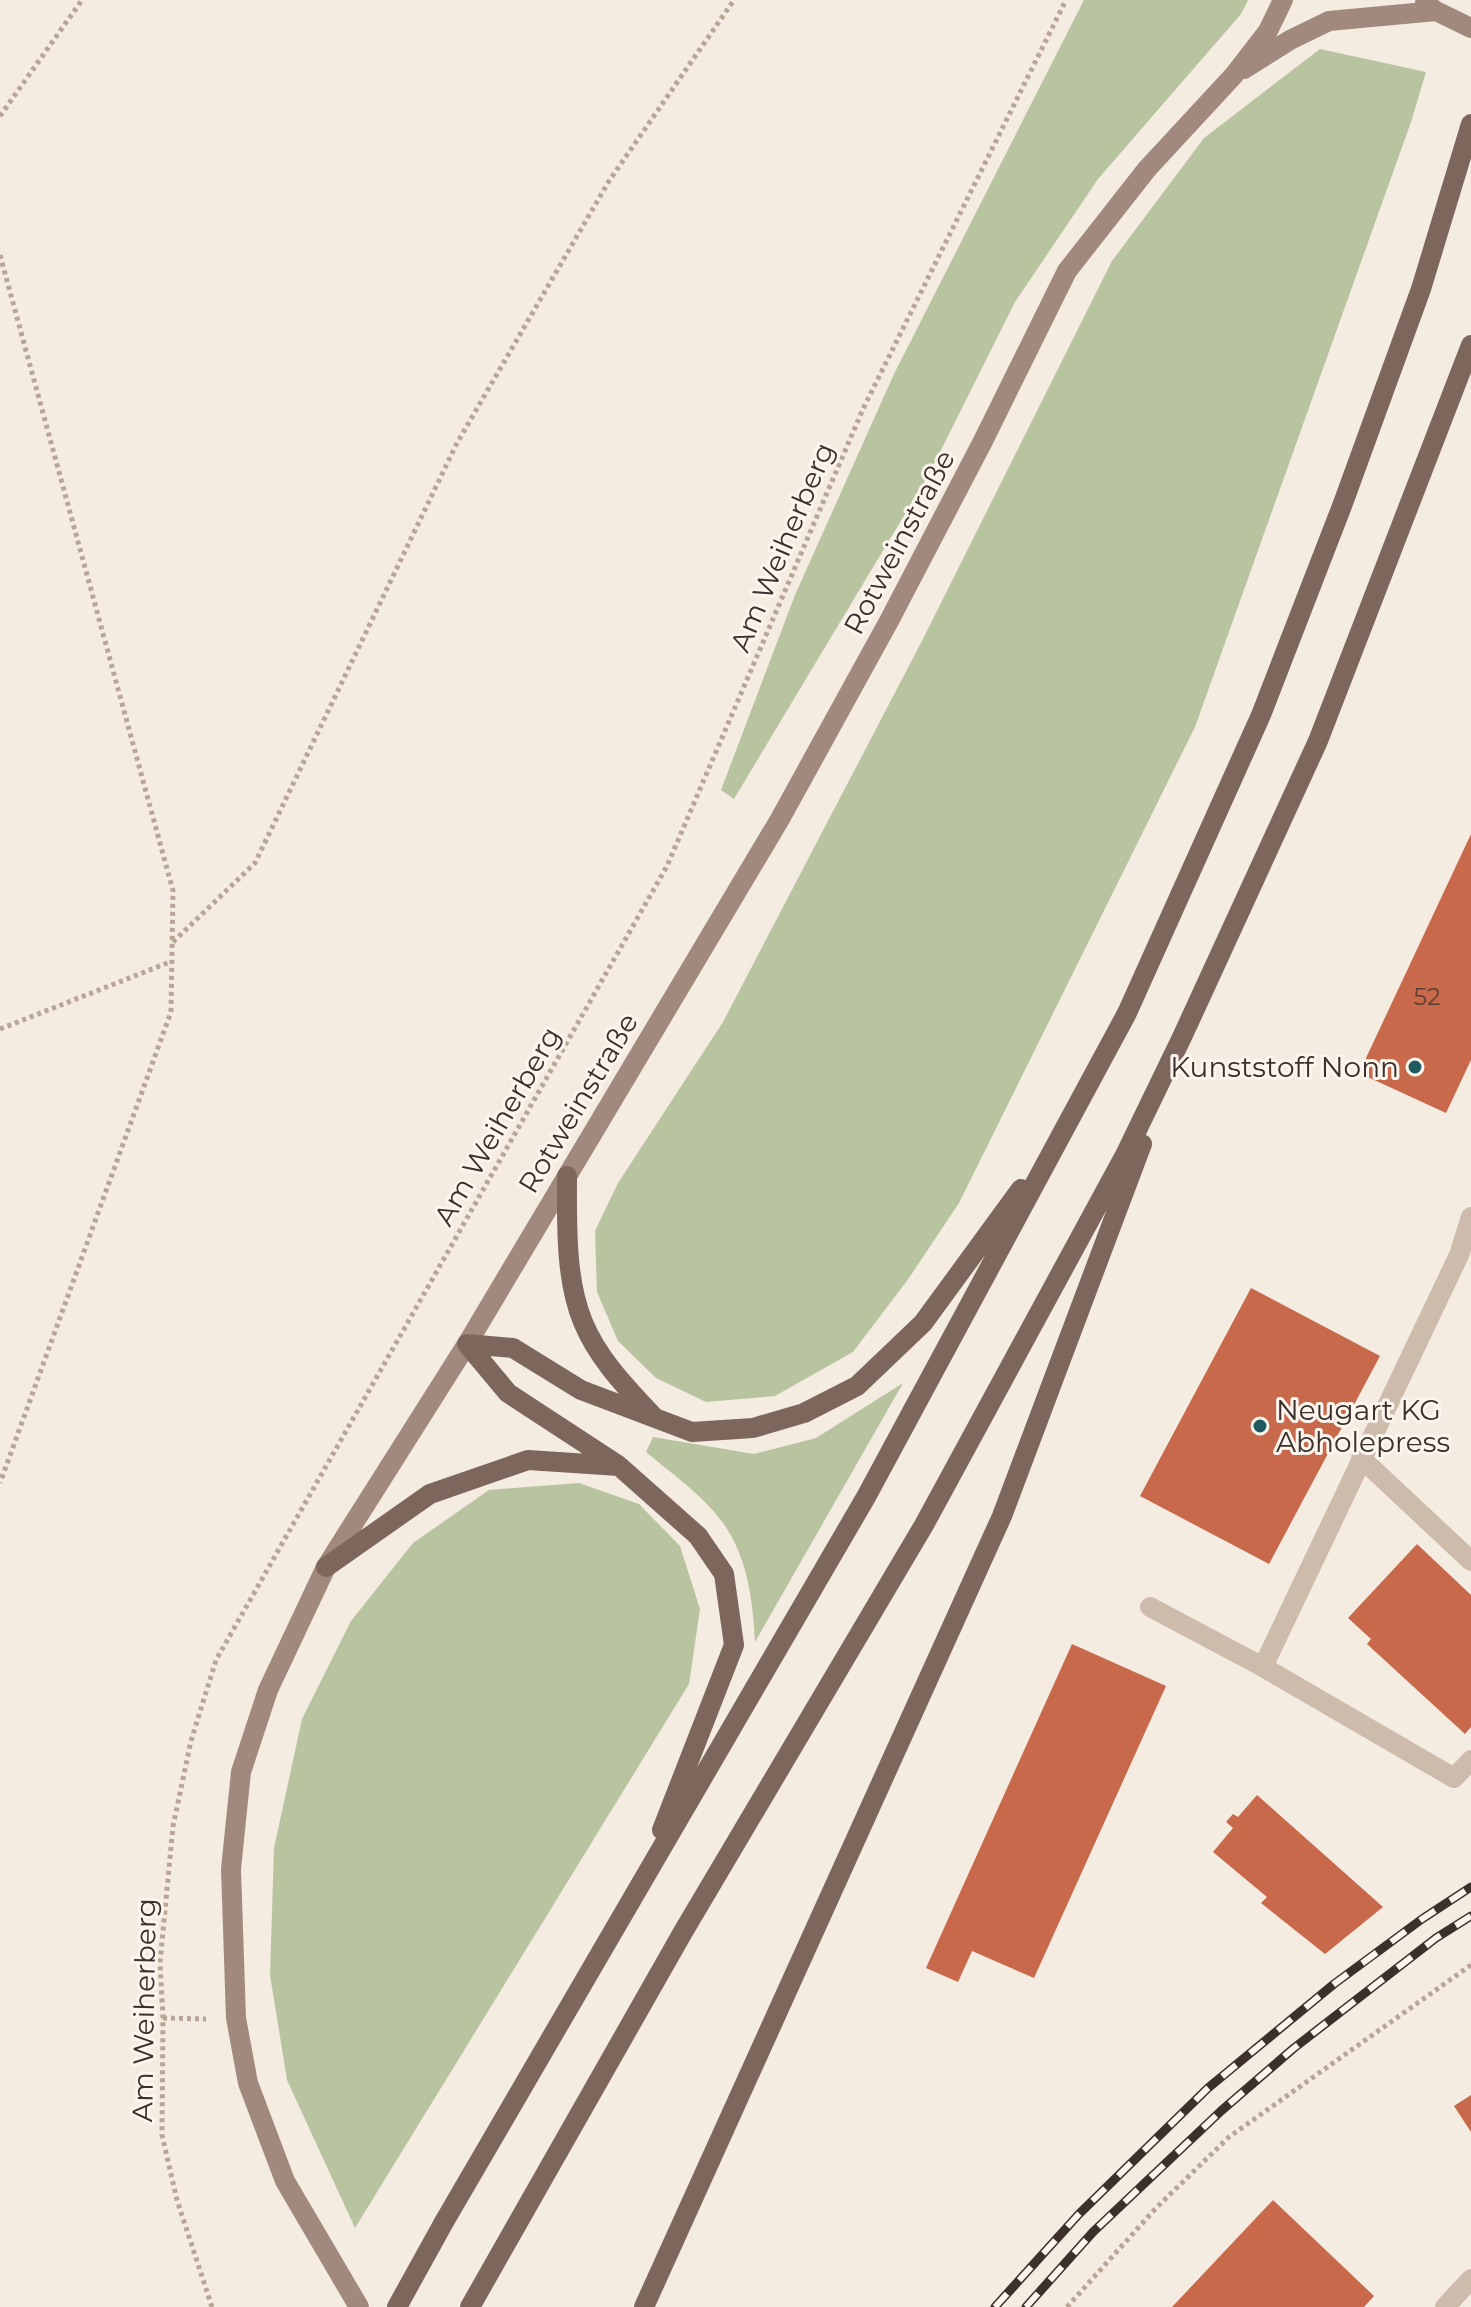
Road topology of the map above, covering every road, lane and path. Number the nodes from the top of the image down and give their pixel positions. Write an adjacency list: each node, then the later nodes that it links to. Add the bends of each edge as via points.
1 (82, 0): 8 (path)
2 (734, 0): 12 (path, via 609,181 457,443 255,863)
3 (1066, 0): 31 (path, Am Weiherberg, via 863,409 667,866 216,1660 173,1826 160,1963)
4 (1283, 0): 7 (main road, Rotweinstraße, via 1268,31)
5 (1429, 6): 6 (main road); 7 (main road, via 1329,21)
6 (1471, 28)
7 (1234, 75): 17 (main road, Rotweinstraße, via 1147,169 1067,271 982,443 809,766)
8 (0, 116)
9 (1471, 124): 16 (main road, via 1421,289 1261,715 1127,1013)
10 (0, 255): 12 (path, via 173,891)
11 (1471, 345): 15 (main road, via 1318,741)
12 (172, 943): 13 (path)
13 (171, 962): 14 (path); 23 (path, via 171,1012)
14 (0, 1029)
15 (1183, 1035): 37 (main road, via 1125,1155 924,1525 683,1932); 38 (main road, via 1002,1516)
16 (1067, 1127): 20 (main road, via 923,1323 857,1386 804,1413 753,1428 692,1432); 29 (main road, via 866,1497)
17 (567, 1176): 19 (main road, Rotweinstraße); 20 (main road, via 568,1258 583,1322 611,1370)
18 (1471, 1217): 21 (street, via 1459,1255)
19 (467, 1344): 20 (main road, via 513,1348 581,1390); 22 (main road, via 508,1393); 25 (main road, Rotweinstraße)
20 (655, 1419)
21 (1361, 1458): 24 (street); 27 (street)
22 (619, 1466): 25 (main road, via 528,1460 500,1469 430,1494); 29 (main road, via 698,1536 724,1574 734,1645)
23 (0, 1483)
24 (1471, 1561)
25 (326, 1567): 32 (main road, Rotweinstraße, via 268,1690 241,1772 231,1869)
26 (1150, 1607): 27 (street)
27 (1263, 1667): 28 (street, via 1454,1778)
28 (1471, 1760)
29 (637, 1894): 36 (main road)
30 (1471, 1965): 39 (path, via 1229,2137)
31 (163, 2018): 32 (path); 34 (path, Am Weiherberg, via 162,2135)
32 (236, 2018): 35 (main road, Rotweinstraße, via 248,2083 280,2167)
33 (1471, 2279): 40 (street)
34 (212, 2307)
35 (359, 2307)
36 (397, 2307)
37 (470, 2307)
38 (644, 2307)
39 (1067, 2307)
40 (1445, 2307)

